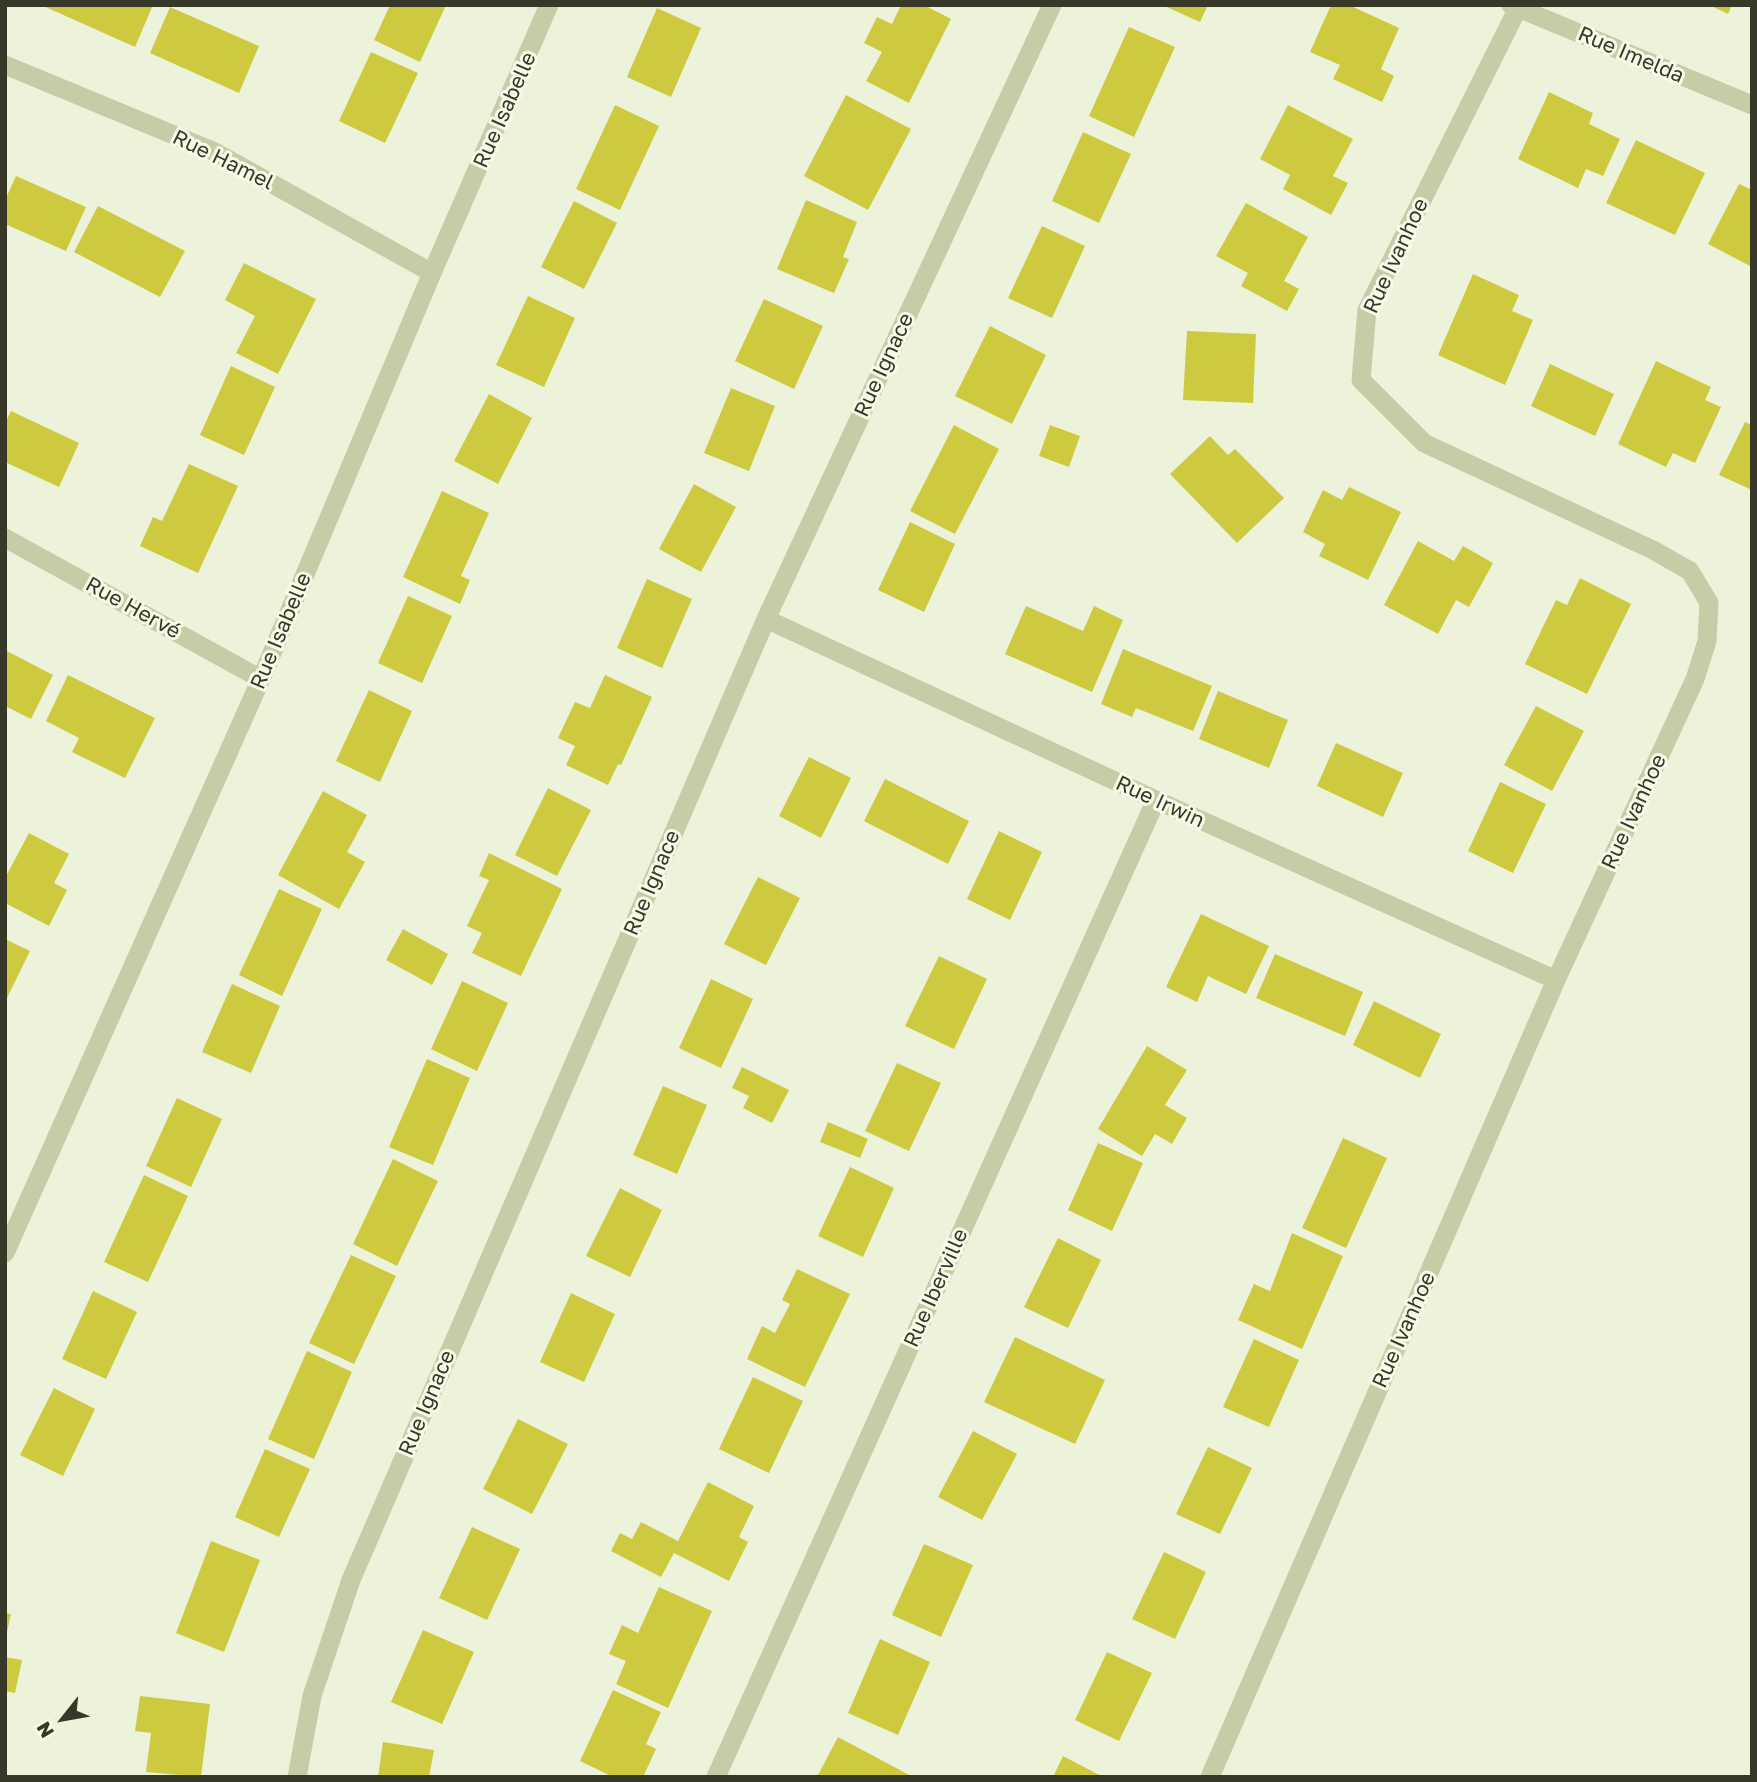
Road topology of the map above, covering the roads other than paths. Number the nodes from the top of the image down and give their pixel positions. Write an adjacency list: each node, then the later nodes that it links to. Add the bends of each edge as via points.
1 (549, 5): 6 (street, Rue Isabelle)
2 (1052, 5): 8 (street, Rue Ignace)
3 (1515, 7): 5 (street, Rue Imelda); 11 (street, Rue Ivanhoe, via 1367,310 1361,380 1424,443 1653,550 1690,571 1709,603 1707,641 1695,679)
4 (5, 65): 6 (street, Rue Hamel, via 215,152)
5 (1751, 104)
6 (432, 273): 9 (street, Rue Isabelle)
7 (5, 538): 9 (street, Rue Hervé)
8 (766, 619): 10 (street, Rue Irwin); 13 (street, Rue Ignace, via 351,1580 312,1696)
9 (261, 679): 12 (street, Rue Isabelle)
10 (1156, 800): 11 (street, Rue Irwin); 14 (street, Rue Iberville)
11 (1556, 980): 15 (street, Rue Ivanhoe)
12 (5, 1253)
13 (297, 1777)
14 (716, 1777)
15 (1209, 1777)

